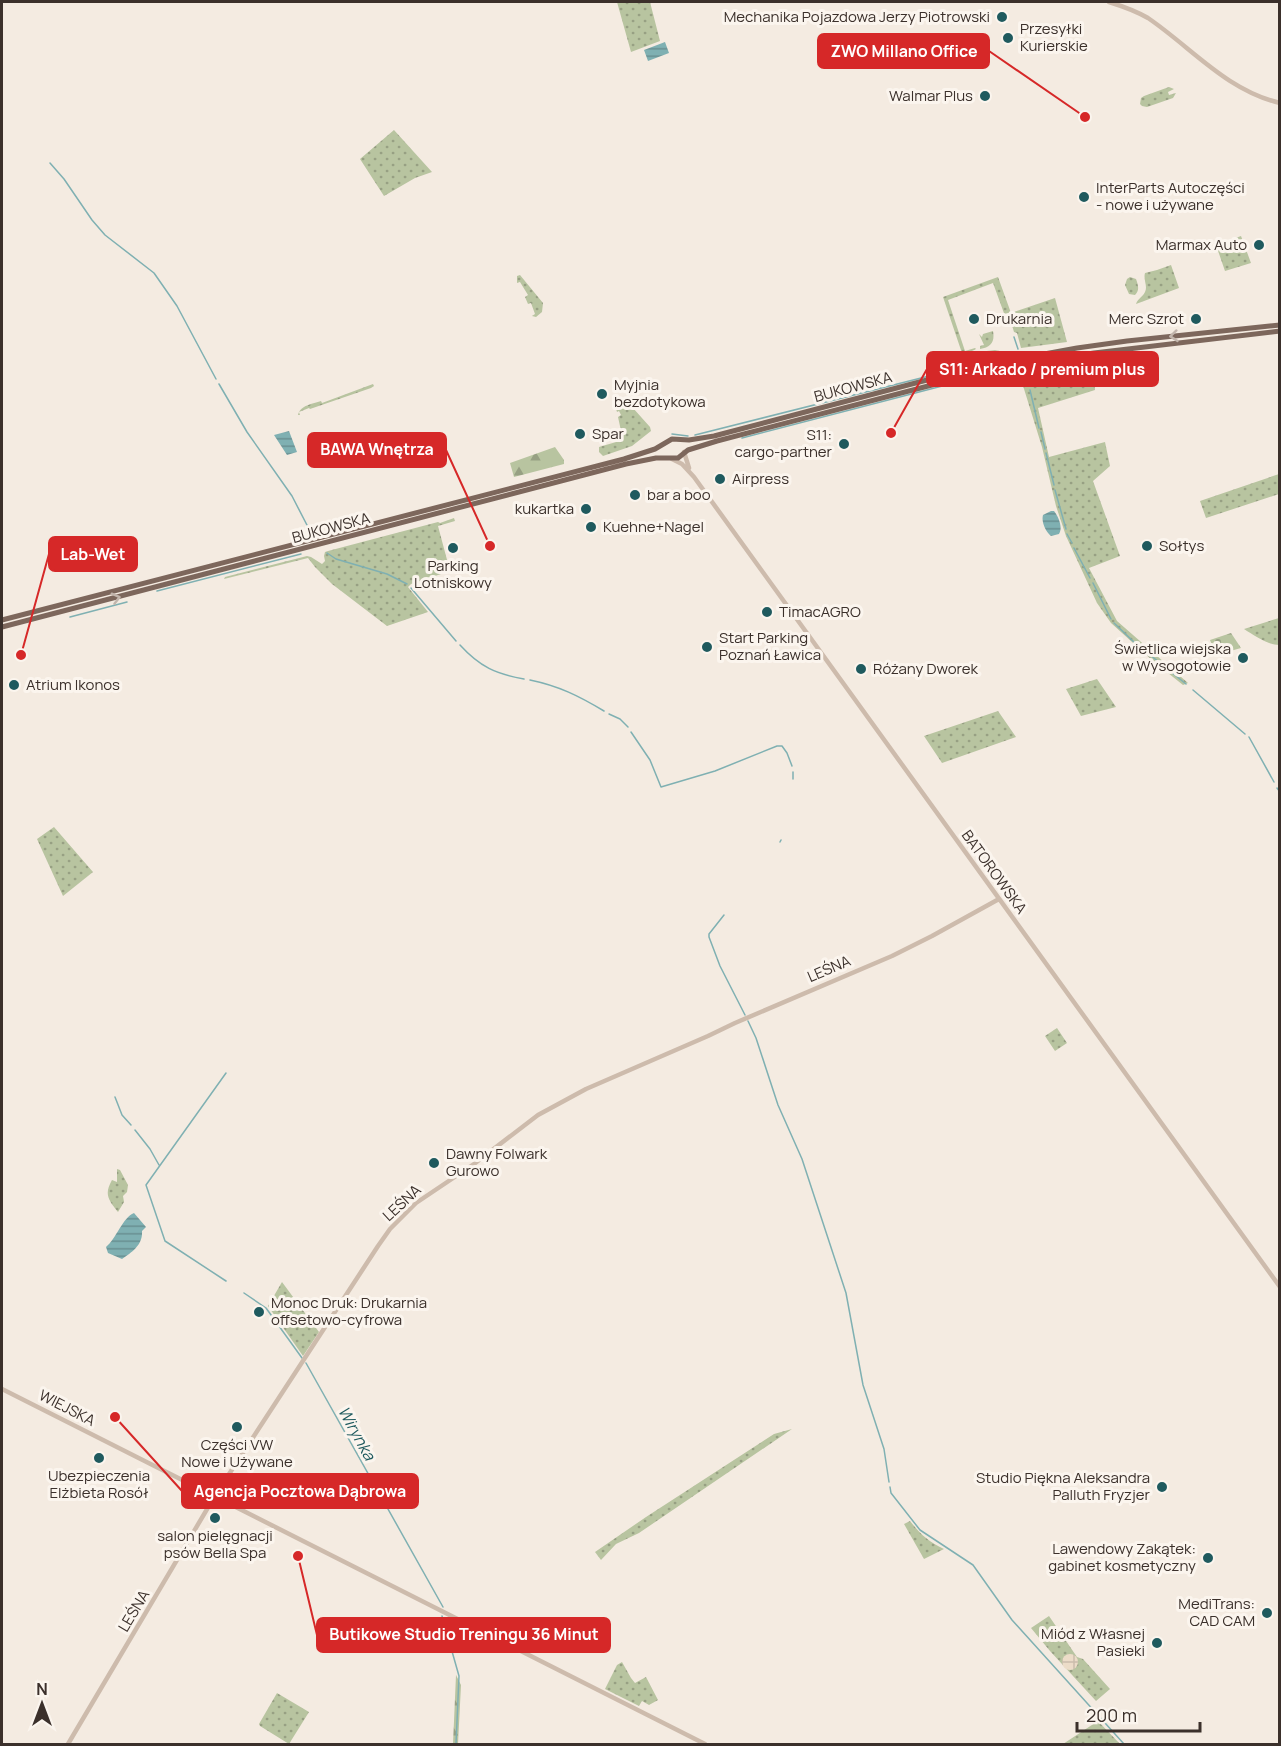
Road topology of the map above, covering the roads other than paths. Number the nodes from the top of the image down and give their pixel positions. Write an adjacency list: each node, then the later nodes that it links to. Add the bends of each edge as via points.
1 (1109, 2): 2 (street, via 1147,18 1228,81)
2 (1280, 103)
3 (1280, 325): 5 (main road, BUKOWSKA, one-way to 5, via 1053,352 721,434)
4 (1280, 331): 7 (main road, BUKOWSKA, via 1006,367)
5 (682, 440): 6 (main road, via 669,440); 7 (main road)
6 (664, 445): 8 (main road, via 663,452); 10 (main road, BUKOWSKA, via 609,463)
7 (684, 452): 8 (main road, via 679,458); 9 (street, BATOROWSKA)
8 (670, 459): 9 (street, BATOROWSKA); 11 (main road, BUKOWSKA, one-way to 8, via 626,464)
9 (690, 471): 12 (street, BATOROWSKA)
10 (2, 620)
11 (2, 627)
12 (999, 899): 13 (street, BATOROWSKA); 15 (street, LEŚNA, via 892,956 586,1089 538,1115 416,1203 378,1246)
13 (1280, 1287)
14 (2, 1389): 15 (street, WIEJSKA)
15 (215, 1496): 16 (street, LEŚNA); 17 (street, WIEJSKA)
16 (68, 1744)
17 (705, 1744)

